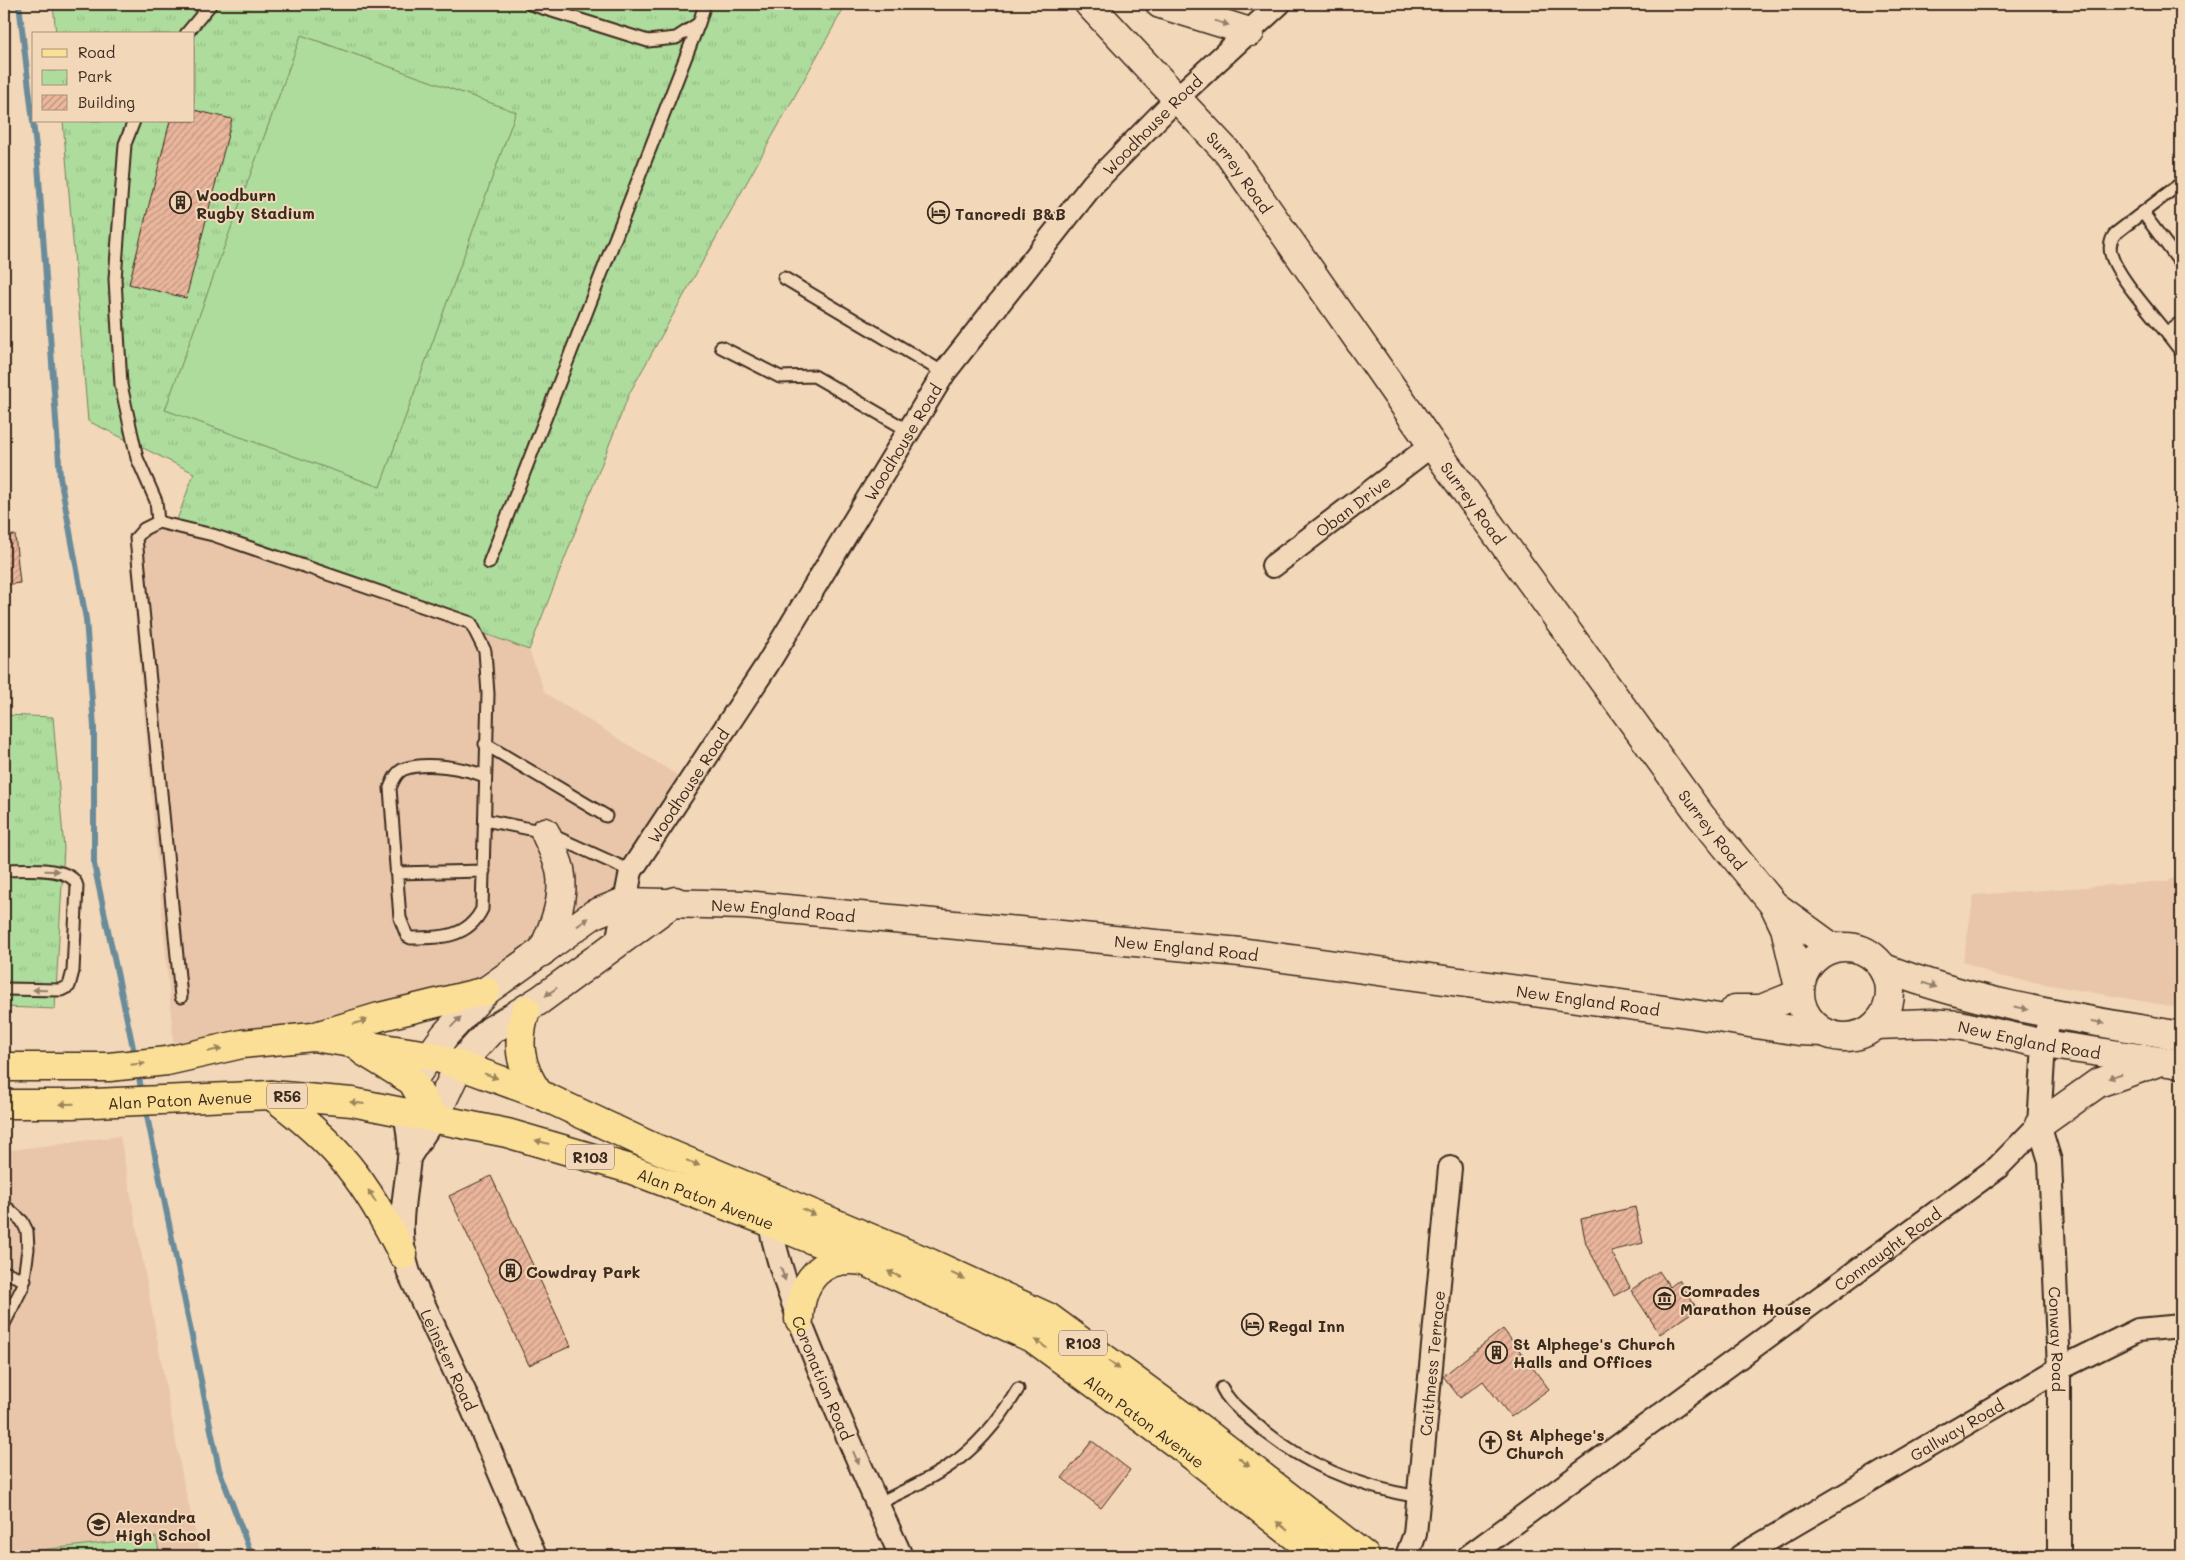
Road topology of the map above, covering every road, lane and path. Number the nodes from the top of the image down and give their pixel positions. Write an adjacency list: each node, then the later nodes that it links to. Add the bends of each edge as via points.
1 (211, 4): 9 (lane)
2 (530, 4): 8 (lane, via 648,41 676,38)
3 (704, 4): 8 (lane)
4 (1089, 4): 10 (street, Surrey Road)
5 (1160, 4): 7 (street, one-way to 7)
6 (1279, 4): 7 (street, Woodhouse Road)
7 (1256, 19): 10 (street, Woodhouse Road)
8 (699, 23): 24 (lane)
9 (188, 32)
10 (1178, 97): 20 (street, Woodhouse Road, via 1093,184); 22 (street, Surrey Road, via 1228,153)
11 (134, 122): 23 (lane, via 125,144 115,289 121,385 137,458 156,501)
12 (2181, 183): 13 (lane)
13 (2143, 213): 14 (lane); 17 (lane, via 2112,237 2110,252 2124,278)
14 (2181, 264)
15 (784, 278): 20 (lane)
16 (2181, 322): 17 (lane)
17 (2167, 332): 19 (lane)
18 (721, 347): 21 (lane, via 780,377 814,376)
19 (2181, 352)
20 (944, 373): 21 (street, Woodhouse Road)
21 (908, 431): 33 (street, Woodhouse Road, via 767,665)
22 (1432, 445): 25 (street, Oban Drive); 37 (street, Surrey Road, via 1700,816)
23 (158, 522): 26 (lane, via 213,535 471,622 485,650 488,694); 45 (lane, via 144,529 136,538)
24 (489, 563)
25 (1273, 566)
26 (485, 744): 27 (lane); 28 (lane)
27 (485, 776): 29 (lane); 34 (lane, via 464,769 436,766 403,769 396,775 390,788)
28 (606, 816)
29 (484, 820): 30 (lane); 32 (lane)
30 (545, 832): 33 (lane); 40 (street, via 560,869 561,897 556,921)
31 (4, 870): 43 (lane, one-way to 43, via 61,872 71,876 77,886 73,972 69,986 61,990)
32 (484, 871): 34 (lane); 34 (lane, via 482,910 475,922 463,932 449,937 420,938 407,936 400,918)
33 (630, 871): 36 (street, Woodhouse Road)
34 (396, 873)
35 (675, 901): 36 (street, New England Road); 38 (street); 47 (street, New England Road, via 745,904 1240,952)
36 (624, 902): 38 (street, Woodhouse Road); 40 (street, New England Road, one-way to 36, via 594,914)
37 (1774, 905): 39 (street, Surrey Road); 42 (street, Surrey Road, via 1787,933)
38 (617, 943): 46 (street, one-way to 46)
39 (1833, 948): 41 (street, via 1845,946 1867,952); 42 (street, via 1812,960)
40 (542, 952): 44 (street, New England Road)
41 (1884, 968): 48 (street, New England Road, one-way to 48, via 1945,990); 49 (street, via 1889,980 1889,1004)
42 (1798, 988): 47 (street, New England Road, via 1761,1009 1722,1009); 50 (street, via 1806,1015)
43 (4, 989)
44 (486, 991): 52 (main road, one-way to 44); 55 (street, New England Road, one-way to 44)
45 (181, 997)
46 (526, 1010): 57 (street, via 490,1031); 60 (main road, via 519,1050 530,1081)
47 (1694, 1014): 50 (street, New England Road)
48 (2050, 1014): 51 (street, New England Road, one-way to 51); 54 (street)
49 (1876, 1025): 50 (street, via 1856,1036); 54 (street, New England Road, via 1959,1025)
50 (1823, 1032)
51 (2181, 1036)
52 (313, 1037): 53 (main road, Alan Paton Avenue); 58 (main road, Alan Paton Avenue, one-way to 52, via 109,1067 167,1061 242,1044)
53 (349, 1043): 55 (main road, Alan Paton Avenue); 59 (main road)
54 (2044, 1044): 56 (street, New England Road); 65 (street)
55 (428, 1055): 57 (main road, Alan Paton Avenue / R103); 59 (street, New England Road)
56 (2171, 1062): 65 (street, one-way to 65, via 2098,1082)
57 (459, 1065): 60 (main road, Alan Paton Avenue / R103, one-way to 60); 64 (street)
58 (4, 1067)
59 (412, 1081): 63 (street, New England Road, via 406,1096); 64 (main road)
60 (539, 1094): 68 (main road, Alan Paton Avenue / R103, one-way to 68, via 648,1145)
61 (271, 1096): 62 (main road, Alan Paton Avenue / R56, one-way to 62); 63 (main road, Alan Paton Avenue / R56, one-way to 61, via 352,1102); 71 (main road, one-way to 61, via 380,1210 352,1169 321,1135)
62 (4, 1104)
63 (405, 1112): 64 (main road, Alan Paton Avenue / R103); 66 (street, Leinster Road)
64 (434, 1119): 66 (street, Leinster Road); 70 (main road, Alan Paton Avenue / R103, one-way to 64, via 589,1156 506,1133)
65 (2039, 1125): 78 (street, Conway Road, via 2050,1161); 88 (street, Connaught Road, via 1998,1167)
66 (410, 1156): 71 (street, Leinster Road, via 401,1223)
67 (1450, 1168): 81 (street, Caithness Terrace)
68 (764, 1192): 70 (street, Coronation Road); 86 (main road, Alan Paton Avenue / R103, one-way to 86, via 1048,1317)
69 (4, 1205): 74 (lane, via 22,1221 27,1231)
70 (769, 1222): 72 (main road, Alan Paton Avenue / R103); 75 (street, Coronation Road, one-way to 75, via 779,1263)
71 (403, 1255): 83 (street, Leinster Road)
72 (864, 1261): 75 (main road, via 844,1258 821,1270 803,1290); 85 (main road, Alan Paton Avenue / R103, one-way to 72, via 1189,1453 1034,1339)
73 (4, 1272): 74 (lane)
74 (25, 1280): 76 (lane)
75 (799, 1319): 82 (street, Coronation Road, one-way to 82)
76 (4, 1324)
77 (2181, 1326): 78 (street, Gallway Road, via 2138,1330)
78 (2059, 1369): 89 (street, Gallway Road); 90 (street, Conway Road)
79 (1222, 1388): 81 (lane, via 1227,1398 1265,1433 1306,1460 1362,1484)
80 (1018, 1389): 82 (lane, via 1002,1416 955,1462)
81 (1419, 1497): 87 (street, Caithness Terrace, via 1415,1534)
82 (877, 1504): 84 (street, Coronation Road)
83 (535, 1556)
84 (901, 1556)
85 (1320, 1556)
86 (1366, 1556)
87 (1407, 1556)
88 (1469, 1556)
89 (1741, 1556)
90 (2059, 1556)

